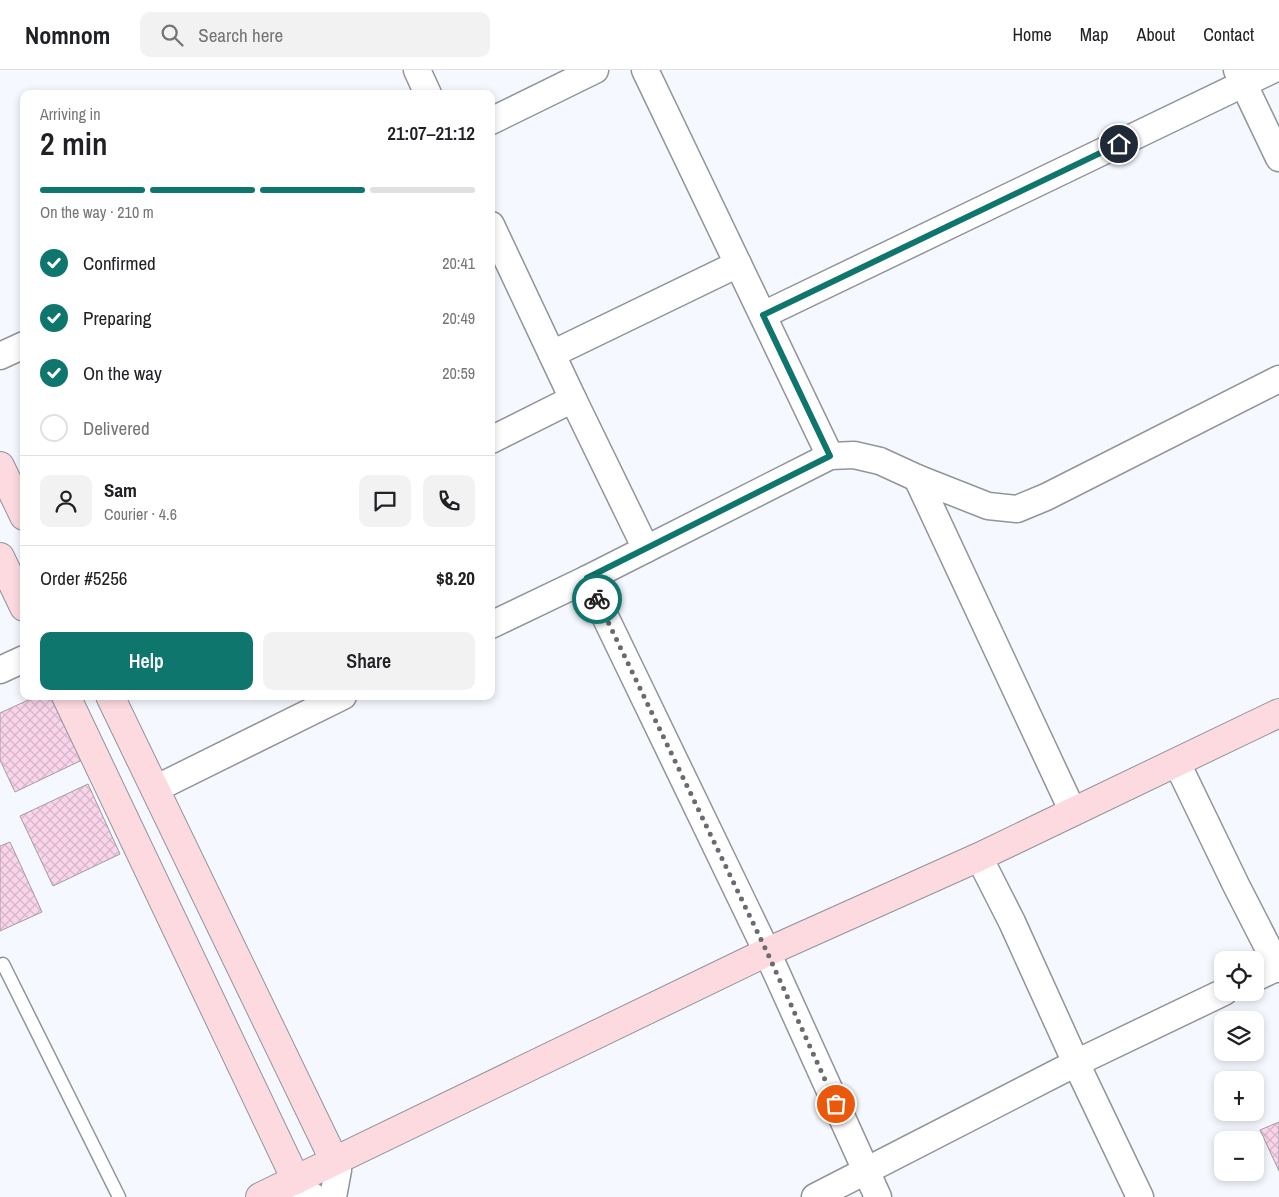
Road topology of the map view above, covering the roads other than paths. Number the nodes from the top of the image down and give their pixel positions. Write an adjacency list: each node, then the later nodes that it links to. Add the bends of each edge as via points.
1 (417, 70): 6 (street)
2 (595, 70): 7 (street)
3 (645, 70): 10 (street)
4 (1272, 70): 5 (street)
5 (1240, 77): 8 (street); 11 (street)
6 (426, 90)
7 (495, 119)
8 (1279, 158)
9 (495, 233): 13 (street)
10 (738, 264): 11 (street); 13 (street)
11 (763, 315): 18 (street)
12 (20, 347): 14 (street)
13 (552, 354): 16 (street)
14 (0, 356)
15 (1279, 379): 20 (street, via 1017,509 988,506)
16 (573, 399): 17 (street); 22 (street)
17 (495, 438)
18 (830, 456): 20 (street, via 854,455 880,461); 22 (street)
19 (0, 466): 21 (street)
20 (917, 478): 35 (street)
21 (20, 508)
22 (646, 549): 24 (street)
23 (0, 557): 25 (street)
24 (587, 578): 26 (street); 37 (street)
25 (20, 599)
26 (495, 623)
27 (20, 661): 28 (street)
28 (0, 670)
29 (68, 700): 44 (street)
30 (112, 700): 34 (street)
31 (335, 700): 34 (street)
32 (1279, 713): 33 (street)
33 (1177, 763): 35 (street); 39 (street, via 1236,886)
34 (155, 789): 42 (street)
35 (1073, 812): 36 (street)
36 (979, 857): 37 (street); 41 (street)
37 (767, 952): 42 (street); 43 (street)
38 (3, 964): 45 (lane)
39 (1271, 971)
40 (1214, 997): 41 (street)
41 (1076, 1063): 43 (street); 50 (street)
42 (334, 1160): 44 (street); 47 (street, via 338,1170)
43 (868, 1171): 48 (street); 49 (street)
44 (305, 1188): 46 (street)
45 (119, 1197)
46 (260, 1197)
47 (333, 1197)
48 (815, 1197)
49 (878, 1197)
50 (1140, 1197)

